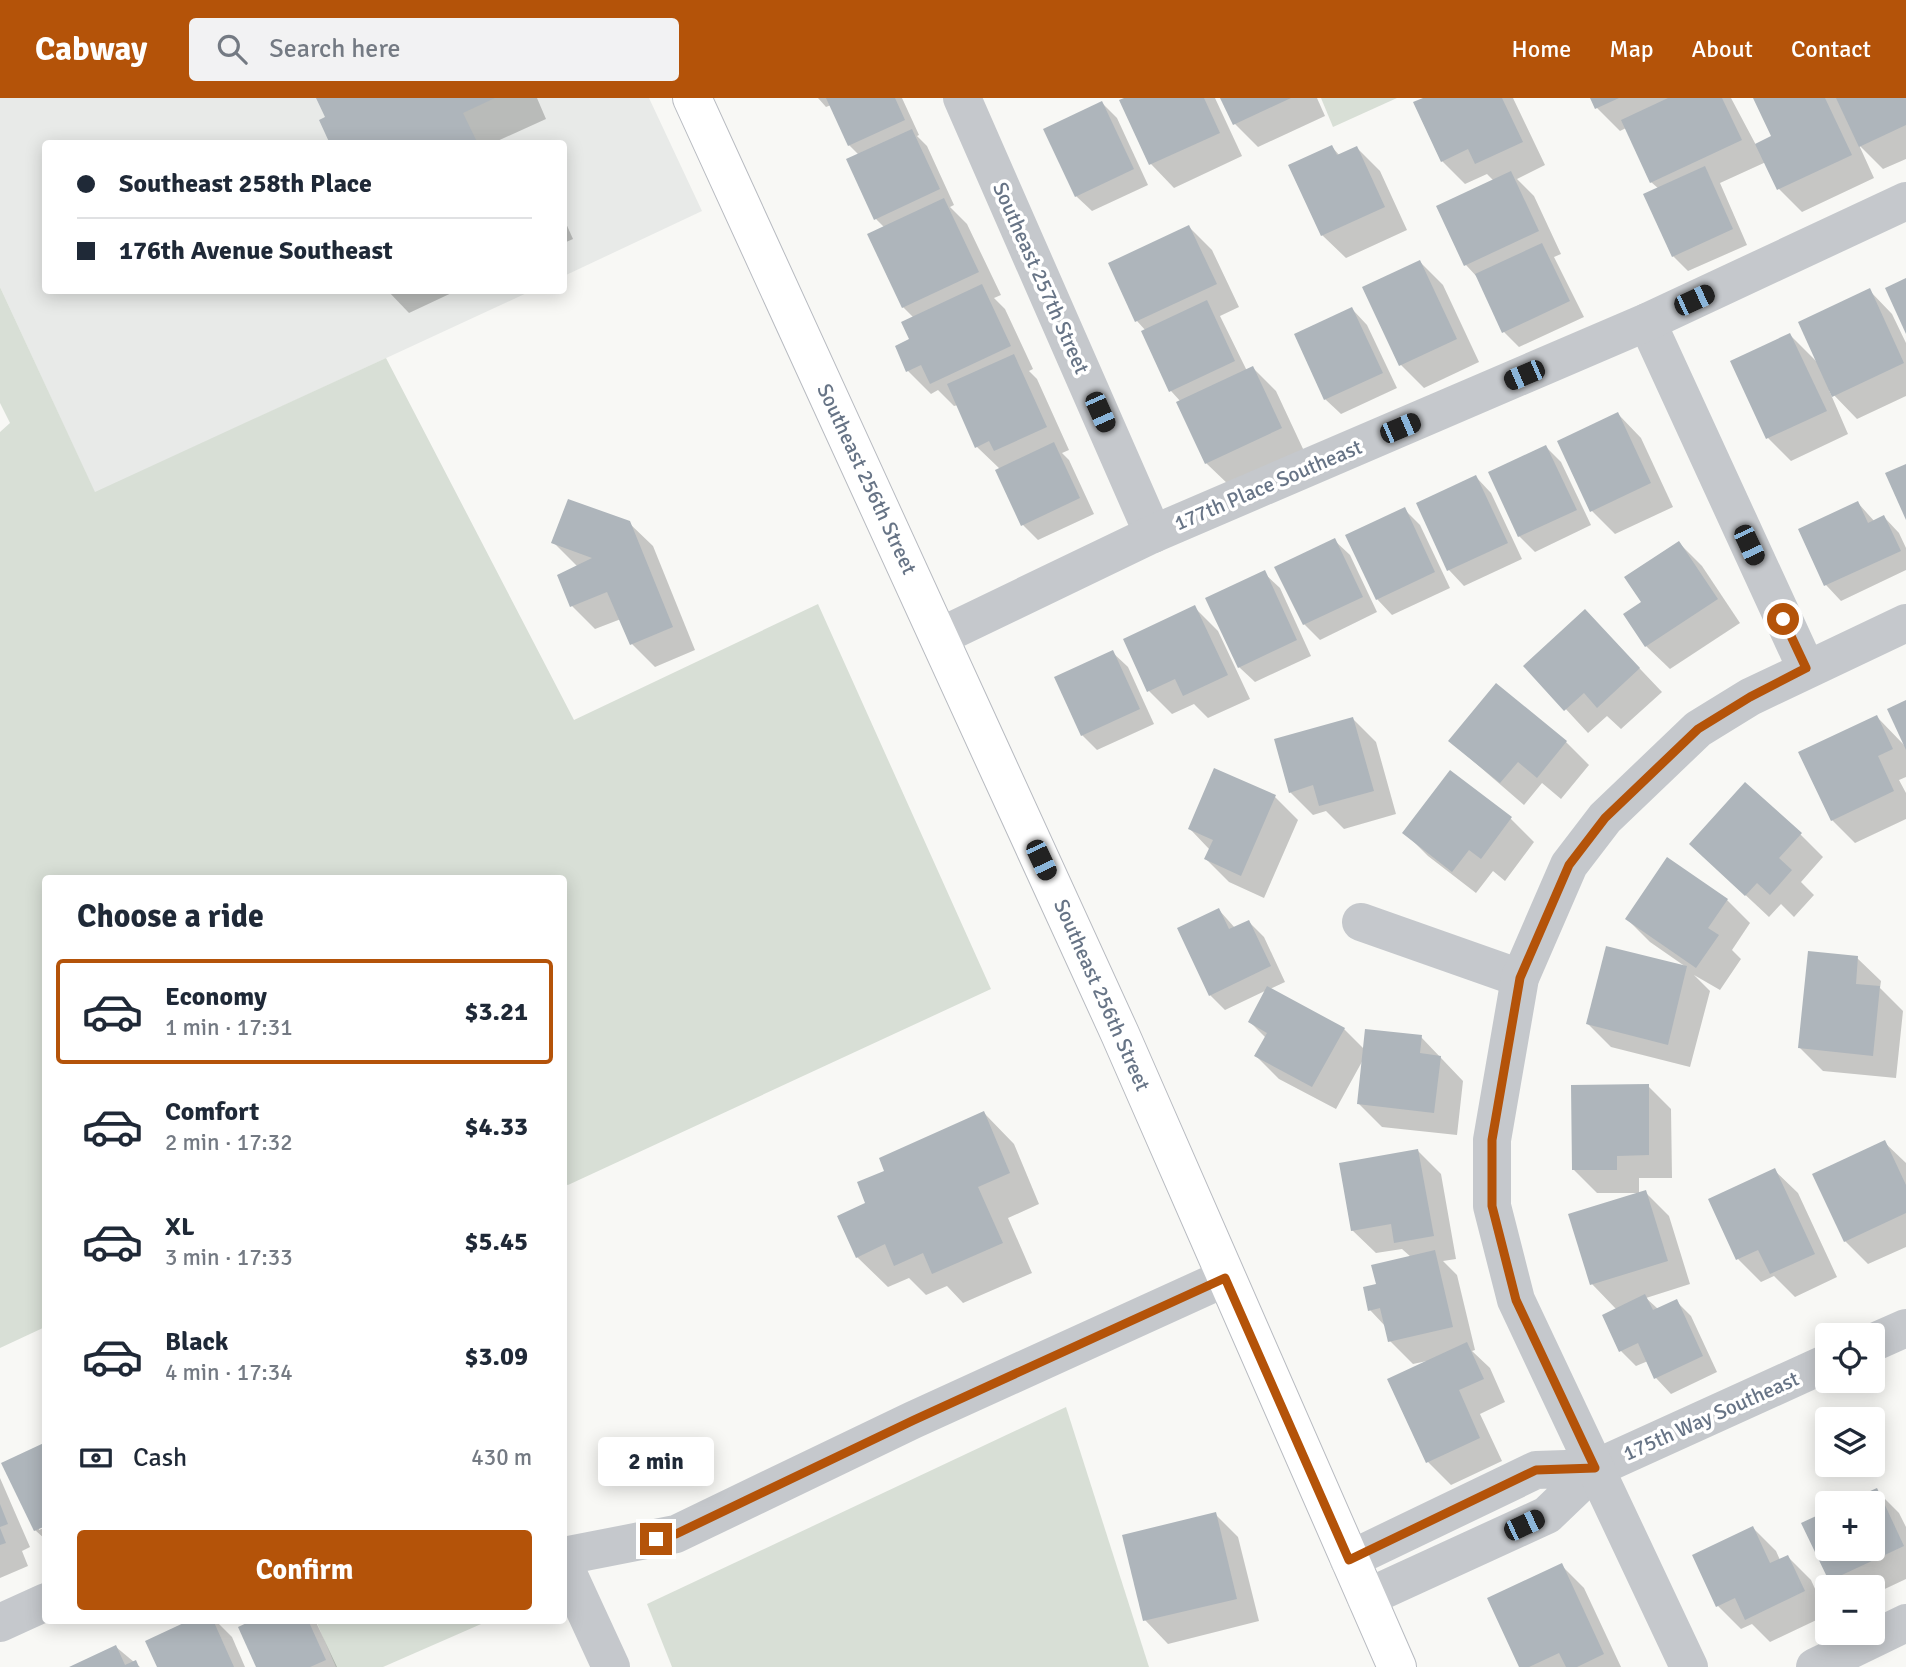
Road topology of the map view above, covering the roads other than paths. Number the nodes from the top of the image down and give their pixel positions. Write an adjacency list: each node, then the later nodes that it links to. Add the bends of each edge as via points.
1 (692, 98): 7 (main road, Southeast 256th Street)
2 (962, 98): 5 (street, Southeast 257th Street)
3 (1906, 201): 4 (street, 177th Place Southeast)
4 (1647, 322): 5 (street, 177th Place Southeast); 8 (street)
5 (1153, 534): 7 (street, 177th Place Southeast)
6 (1906, 623): 8 (street)
7 (939, 636): 11 (main road, Southeast 256th Street)
8 (1806, 668): 10 (street, via 1698,729 1605,818 1569,865)
9 (1361, 922): 10 (street)
10 (1520, 978): 15 (street, via 1492,1140 1492,1206 1516,1300)
11 (1225, 1278): 16 (street, via 676,1534); 17 (main road, Southeast 256th Street)
12 (1906, 1328): 13 (street)
13 (1885, 1337)
14 (1815, 1368): 15 (street, 175th Way Southeast)
15 (1595, 1468): 17 (street, 175th Way Southeast, via 1536,1470); 19 (street, 175th Way Southeast, via 1547,1515); 25 (street)
16 (567, 1555)
17 (1349, 1560): 19 (main road, Southeast 256th Street)
18 (567, 1572): 23 (street)
19 (1366, 1598): 24 (main road, Southeast 256th Street)
20 (42, 1604): 21 (street)
21 (0, 1623)
22 (1906, 1623): 26 (street)
23 (611, 1667)
24 (1397, 1667)
25 (1689, 1667)
26 (1815, 1667)

